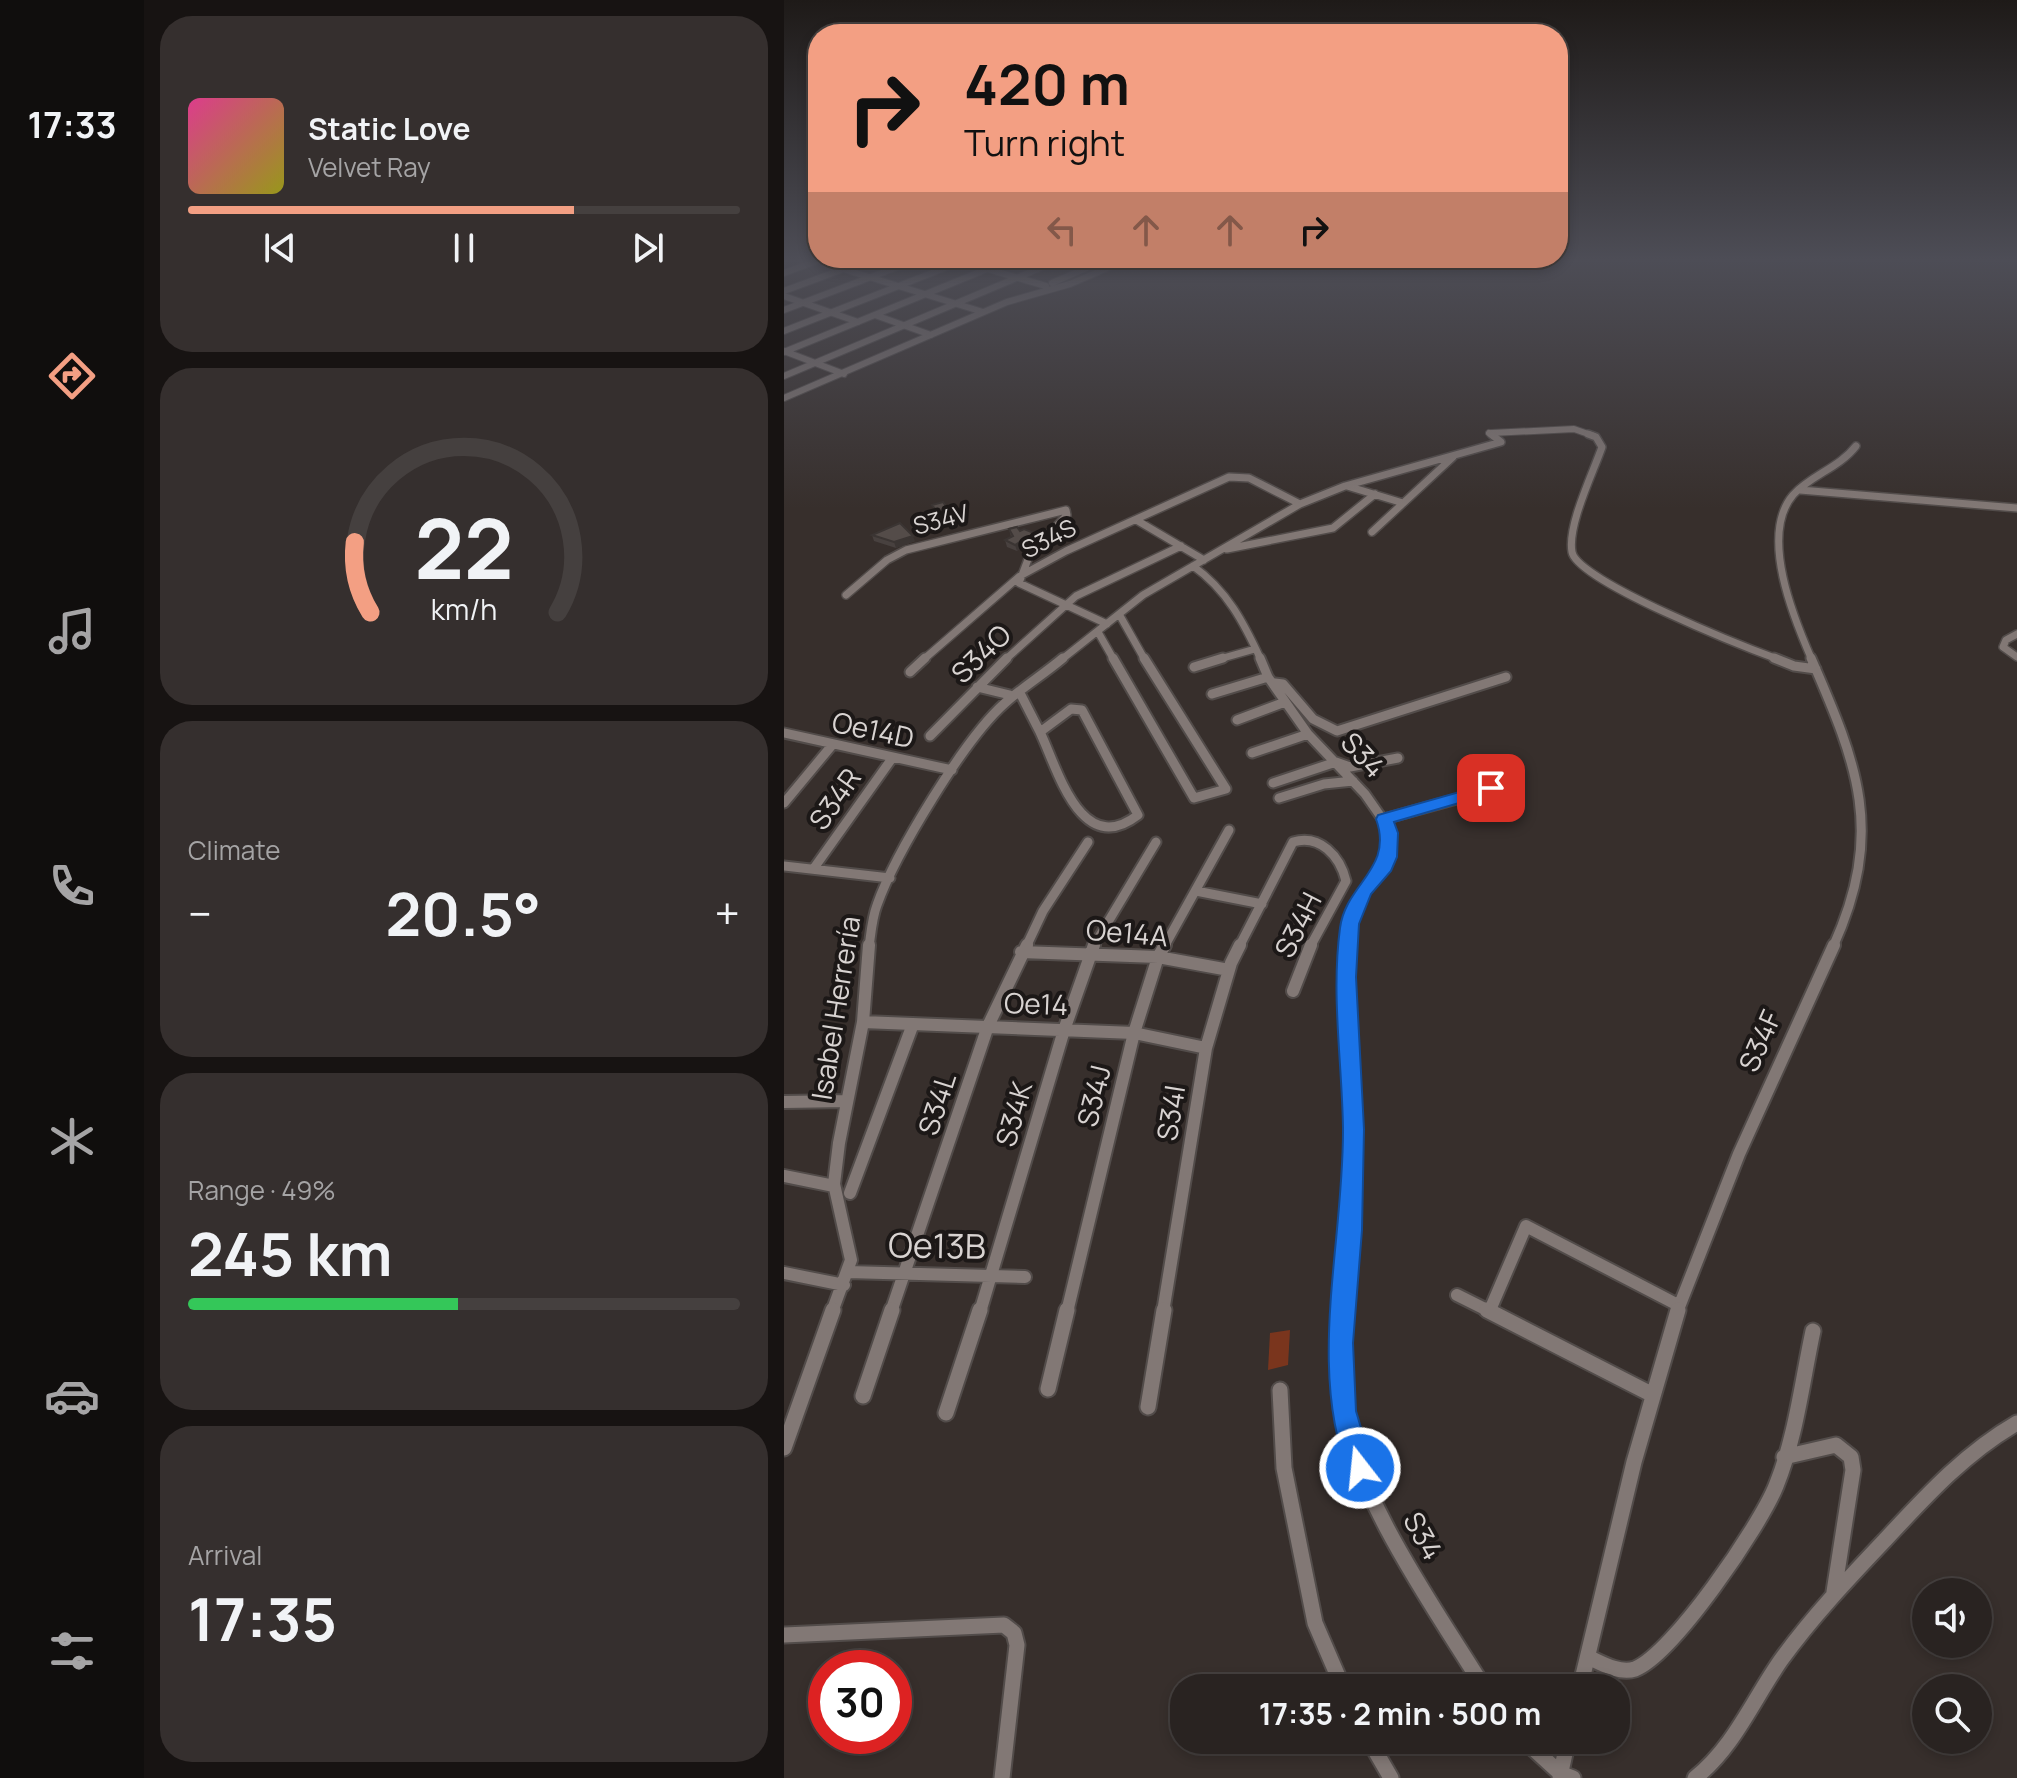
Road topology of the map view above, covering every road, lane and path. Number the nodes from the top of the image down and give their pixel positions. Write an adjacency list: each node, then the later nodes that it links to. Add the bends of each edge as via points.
1 (806, 343): 4 (street)
2 (861, 343): 5 (street)
3 (913, 343): 6 (street)
4 (784, 352): 5 (street)
5 (815, 363): 6 (street); 7 (street)
6 (844, 374): 8 (street)
7 (784, 376)
8 (784, 398)
9 (1856, 446): 12 (street, via 1849,458)
10 (1456, 454): 11 (street, Isabel Herrería); 14 (street); 32 (street, Isabel Herrería, via 1501,442 1489,433 1574,429 1596,437 1602,447 1575,526 1575,562 1705,632 1794,666)
11 (1345, 486): 13 (street); 15 (street, Isabel Herrería)
12 (1800, 490): 16 (street); 32 (street, S34F, via 1784,511 1780,569)
13 (1375, 494): 14 (street); 20 (street, via 1333,528)
14 (1403, 503): 18 (street)
15 (1300, 504): 17 (street, S34S, via 1249,478 1229,477); 20 (street, Isabel Herrería)
16 (2017, 508)
17 (1138, 521): 19 (street, S34); 22 (street, S34S)
18 (1372, 532)
19 (1181, 546): 21 (street, S34); 24 (street, S34O)
20 (1224, 549): 21 (street, Isabel Herrería)
21 (1199, 563): 25 (street, Isabel Herrería); 29 (street, S34, via 1232,605)
22 (1020, 576): 23 (street, S34V, via 1046,533 1067,511 906,550); 24 (street, via 1023,586); 33 (street, S34S)
23 (846, 595)
24 (1065, 605): 26 (street); 36 (street, S34O)
25 (1119, 614): 26 (street, Isabel Herrería); 27 (street, via 1226,789 1194,798)
26 (1107, 624): 27 (street, Isabel Herrería)
27 (1098, 632): 37 (street, Isabel Herrería)
28 (2017, 634): 30 (street, via 2003,647)
29 (1255, 649): 31 (street); 35 (street, S34)
30 (2017, 657)
31 (1194, 667)
32 (1816, 669): 88 (street, S34F, via 1858,778 1857,879 1849,909)
33 (910, 672)
34 (1506, 677): 35 (street, via 1337,731 1315,720 1283,684)
35 (1272, 680): 38 (street); 39 (street, S34)
36 (977, 687): 37 (street); 44 (street, S34O)
37 (1015, 694): 42 (street); 50 (street, Isabel Herrería, via 975,734)
38 (1212, 694)
39 (1285, 702): 40 (street); 43 (street, S34)
40 (1237, 720)
41 (784, 733): 45 (street, Oe14D)
42 (1039, 733): 42 (street, via 1087,821 1114,827 1138,815 1082,710 1071,709)
43 (1308, 734): 46 (street); 49 (street, S34)
44 (930, 736)
45 (833, 744): 47 (street, Oe14D); 55 (street)
46 (1252, 753)
47 (893, 757): 50 (street, Oe14D); 61 (street, S34R)
48 (1398, 758): 49 (street, via 1350,767)
49 (1336, 762): 51 (street, S34); 53 (street)
50 (952, 770): 62 (street, Isabel Herrería)
51 (1353, 781): 54 (street); 56 (street, S34)
52 (1490, 781): 56 (street, via 1486,791)
53 (1273, 783)
54 (1279, 798)
55 (784, 803)
56 (1384, 819): 104 (street, S34, via 1390,833 1388,857 1363,892 1347,945 1354,1129 1341,1343 1344,1411 1373,1497)
57 (1229, 830): 64 (street, S34J)
58 (1088, 842): 66 (street, S34L)
59 (1156, 842): 67 (street, S34K)
60 (784, 866): 61 (street)
61 (814, 868): 62 (street)
62 (890, 878): 71 (street, Isabel Herrería, via 871,926)
63 (1346, 881): 65 (street, S34I, via 1329,849 1308,839 1293,842); 70 (street, S34H, via 1308,950)
64 (1196, 891): 65 (street); 68 (street, S34J)
65 (1262, 904): 69 (street, S34I)
66 (1021, 952): 67 (street, Oe14A); 73 (street, S34L)
67 (1090, 952): 68 (street, Oe14A); 74 (street, S34K)
68 (1158, 957): 69 (street, Oe14A); 75 (street, S34J)
69 (1229, 970): 76 (street, S34I)
70 (1293, 991)
71 (863, 1022): 72 (street, Oe14); 77 (street, Isabel Herrería)
72 (913, 1024): 73 (street, Oe14); 81 (street)
73 (988, 1026): 74 (street, Oe14); 83 (street, S34L)
74 (1064, 1030): 75 (street, Oe14); 84 (street, S34K)
75 (1134, 1033): 76 (street, Oe14); 91 (street, S34J)
76 (1206, 1048): 95 (street, S34I)
77 (846, 1101): 78 (street); 80 (street, Isabel Herrería)
78 (784, 1102)
79 (784, 1176): 80 (street)
80 (834, 1186): 86 (street, Isabel Herrería, via 848,1237 851,1260)
81 (850, 1193)
82 (784, 1273): 86 (street, Oe13B)
83 (906, 1273): 84 (street, Oe13B); 86 (street, Oe13B); 94 (street, S34L)
84 (992, 1275): 85 (street, Oe13B); 96 (street, S34K)
85 (1025, 1277)
86 (846, 1278): 98 (street, Isabel Herrería)
87 (1457, 1295): 89 (street)
88 (1678, 1305): 89 (street, via 1526,1226); 93 (street, S34F)
89 (1490, 1310): 93 (street)
90 (1813, 1331): 99 (street)
91 (1048, 1389)
92 (1280, 1390): 103 (street, via 1284,1468 1315,1623)
93 (1651, 1394): 102 (street, S34F)
94 (863, 1396)
95 (1148, 1407)
96 (946, 1413)
97 (2017, 1423): 100 (street, via 1981,1444 1945,1475)
98 (784, 1448)
99 (1784, 1457): 100 (street, via 1836,1445 1853,1463); 102 (street, via 1770,1500 1745,1543 1655,1657 1625,1671)
100 (1833, 1593): 112 (street, via 1770,1676 1724,1751)
101 (784, 1635): 110 (street, via 944,1626 1011,1628 1017,1645)
102 (1588, 1657): 105 (street, S34F)
103 (1337, 1674)
104 (1475, 1674)
105 (1584, 1674)
106 (1377, 1754): 111 (street)
107 (1540, 1754): 109 (street)
108 (1566, 1754): 109 (street)
109 (1564, 1776)
110 (1002, 1778)
111 (1391, 1778)
112 (1695, 1778)

